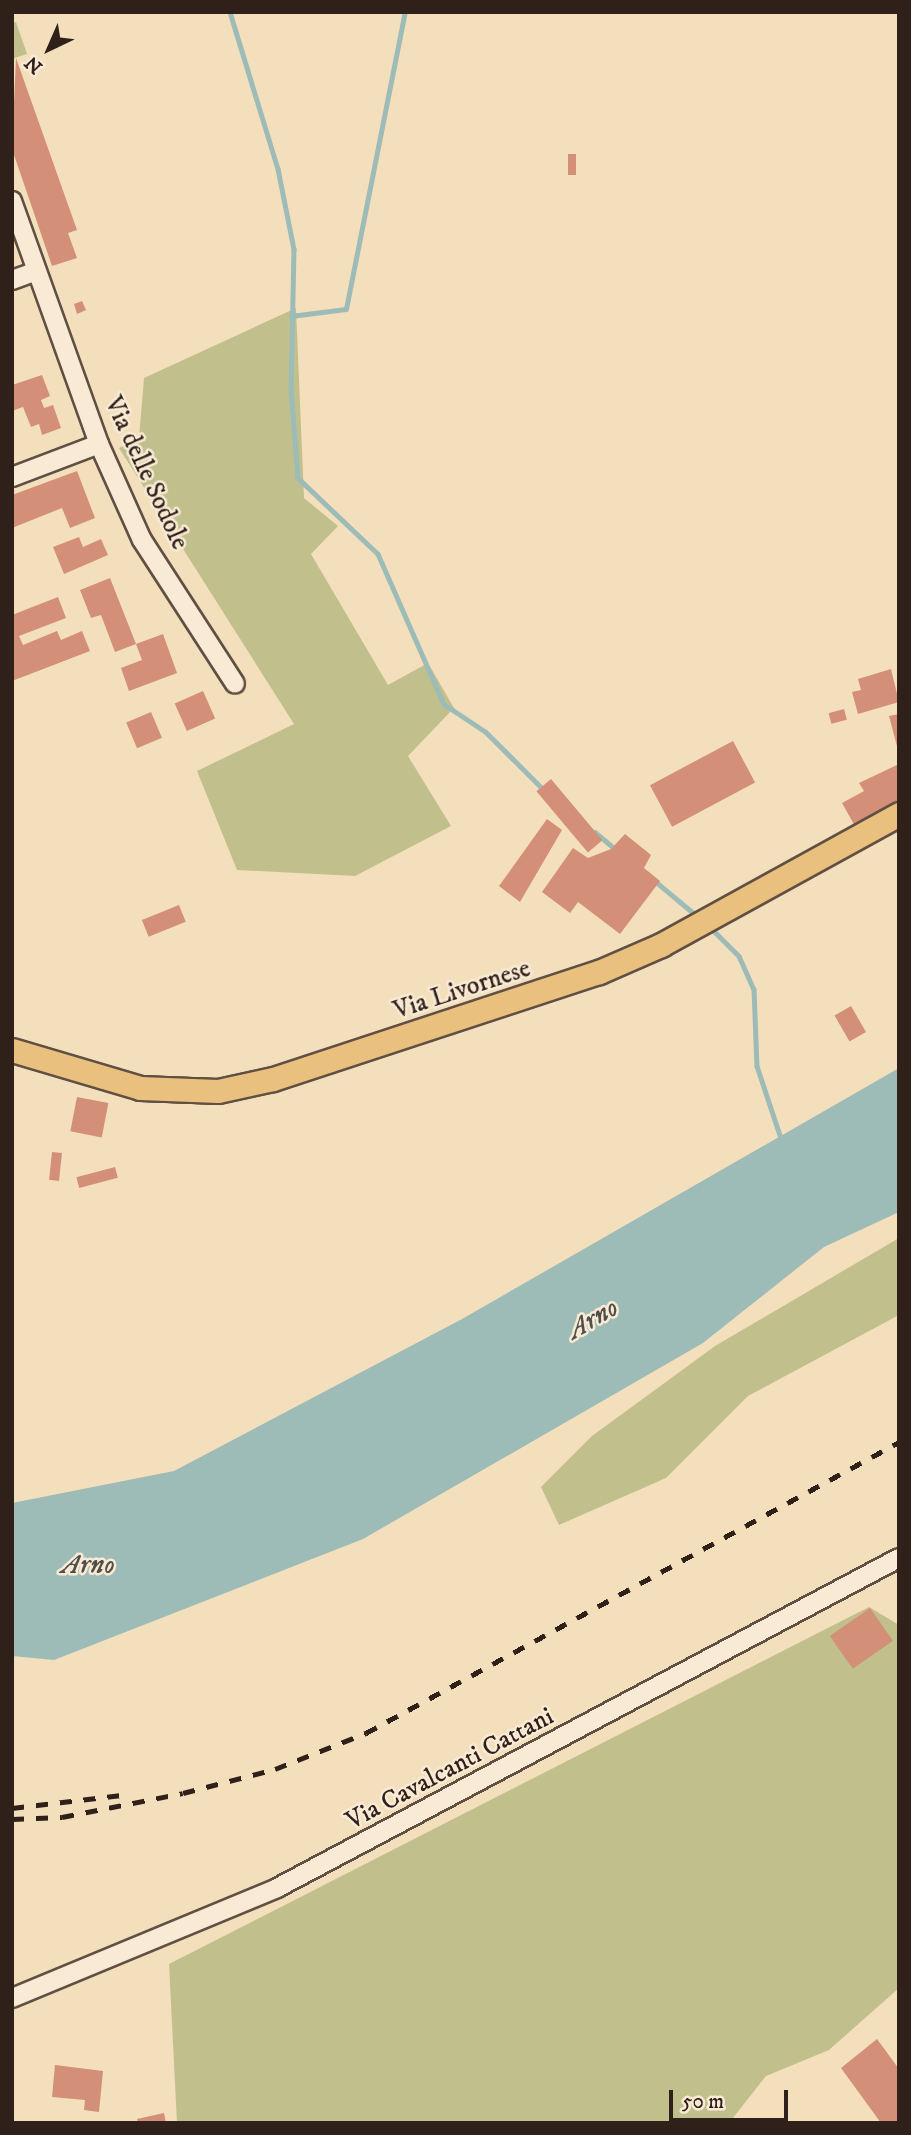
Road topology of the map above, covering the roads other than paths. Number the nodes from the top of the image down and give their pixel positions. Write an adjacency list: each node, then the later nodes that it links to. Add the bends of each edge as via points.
1 (12, 201): 2 (street, Via delle Sodole)
2 (34, 272): 3 (street); 4 (street, Via delle Sodole)
3 (12, 280)
4 (99, 444): 5 (street); 6 (street, Via delle Sodole, via 142,540)
5 (12, 477)
6 (235, 684)
7 (899, 814): 8 (main road, Via Livornese, via 661,945 599,972 328,1063 218,1091 140,1088)
8 (12, 1050)
9 (899, 1558): 10 (street, Via Cavalcanti Cattani, via 277,1888)
10 (12, 1998)

